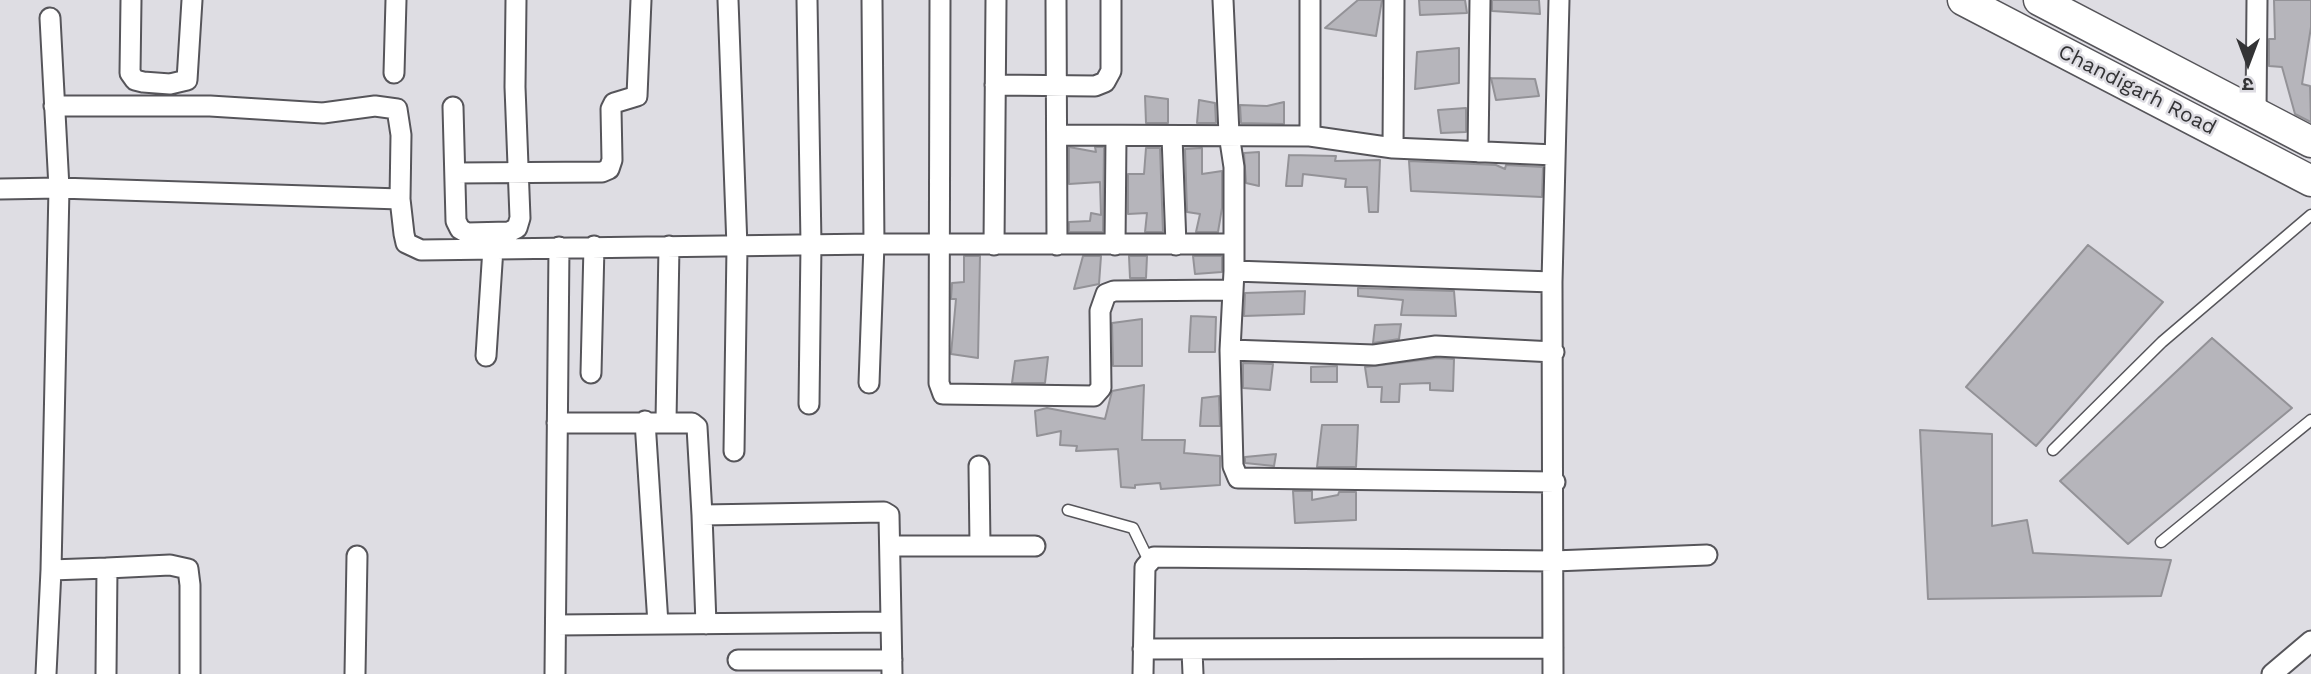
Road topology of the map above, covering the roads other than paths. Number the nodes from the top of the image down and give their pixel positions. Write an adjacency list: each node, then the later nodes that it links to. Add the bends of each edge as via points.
1 (131, 0): 2 (street, via 130,73 135,80 170,85 187,80)
2 (192, 0)
3 (396, 0): 22 (street)
4 (516, 0): 37 (street)
5 (641, 0): 37 (street, via 637,96 614,103 611,109 609,169)
6 (728, 0): 55 (street)
7 (807, 0): 44 (street)
8 (873, 0): 45 (street)
9 (940, 0): 47 (street)
10 (996, 0): 23 (street)
11 (1056, 0): 24 (street)
12 (1111, 0): 24 (street, via 1111,71 1105,82)
13 (1223, 0): 28 (street)
14 (1311, 0): 31 (street)
15 (1394, 0): 34 (street)
16 (1480, 0): 35 (street)
17 (1559, 0): 36 (street)
18 (1963, 0): 39 (main road, Chandigarh Road)
19 (2257, 0): 27 (street)
20 (2045, 2): 27 (main road, Chandigarh Road)
21 (50, 18): 25 (street)
22 (394, 74)
23 (995, 85): 24 (street); 48 (street)
24 (1056, 85): 29 (street)
25 (54, 106): 40 (street); 42 (street, via 200,106 323,113 397,108)
26 (453, 107): 38 (street)
27 (2256, 113): 33 (main road, Chandigarh Road)
28 (1229, 134): 30 (street); 31 (street); 46 (street, via 1234,167)
29 (1056, 135): 32 (street); 49 (street)
30 (1172, 136): 32 (street); 51 (street)
31 (1311, 136): 34 (street)
32 (1116, 137): 50 (street)
33 (2311, 142)
34 (1393, 148): 35 (street)
35 (1478, 152): 36 (street)
36 (1555, 155): 58 (street)
37 (518, 172): 38 (street); 38 (street, via 517,228 467,233 456,221)
38 (455, 173)
39 (2311, 181)
40 (59, 188): 41 (street); 42 (street); 84 (street)
41 (0, 189)
42 (400, 199): 56 (street, via 406,243 411,248)
43 (2311, 215): 69 (lane, via 2162,342)
44 (811, 244): 45 (street); 55 (street); 64 (street)
45 (874, 244): 47 (street); 63 (street)
46 (1233, 244): 51 (street); 57 (street)
47 (941, 245): 48 (street); 57 (street, via 939,383 943,394 1094,397 1101,388 1100,311 1106,294)
48 (994, 245): 49 (street)
49 (1058, 245): 50 (street)
50 (1115, 245): 51 (street)
51 (1176, 245)
52 (669, 246): 54 (street); 55 (street); 67 (street)
53 (559, 247): 54 (street); 56 (street); 68 (street)
54 (594, 247): 62 (street)
55 (737, 247): 70 (street)
56 (493, 248): 61 (street)
57 (1234, 281): 58 (street); 59 (street)
58 (1552, 282): 60 (street)
59 (1230, 350): 60 (street, via 1374,355 1436,346); 72 (street, via 1233,466 1238,478)
60 (1554, 352): 72 (street)
61 (486, 356)
62 (591, 373)
63 (869, 383)
64 (809, 404)
65 (2311, 419): 75 (lane)
66 (645, 421): 67 (street); 68 (street); 86 (street)
67 (666, 421): 74 (street, via 697,427)
68 (557, 423): 88 (street)
69 (2053, 450)
70 (734, 451)
71 (979, 466): 77 (street)
72 (1555, 482): 82 (street)
73 (1068, 510): 81 (lane, via 1133,528)
74 (702, 515): 76 (street, via 884,512 891,520); 87 (street)
75 (2161, 542)
76 (891, 546): 77 (street); 85 (street)
77 (980, 547): 78 (street)
78 (1035, 547)
79 (1707, 555): 82 (street)
80 (357, 556): 98 (street)
81 (1149, 561): 82 (street, via 1161,555); 91 (street)
82 (1554, 561): 90 (street)
83 (107, 568): 84 (street); 96 (street); 97 (street, via 170,565 187,569)
84 (51, 570): 95 (street)
85 (891, 622): 87 (street); 94 (street)
86 (658, 624): 87 (street); 88 (street)
87 (706, 624)
88 (556, 625): 99 (street)
89 (2311, 641): 103 (street)
90 (1553, 648): 92 (street); 102 (street)
91 (1143, 649): 92 (street); 100 (street)
92 (1192, 650): 101 (street)
93 (738, 660): 94 (street)
94 (892, 667)
95 (46, 674)
96 (106, 674)
97 (190, 674)
98 (355, 674)
99 (555, 674)
100 (1143, 674)
101 (1193, 674)
102 (1553, 674)
103 (2272, 674)

